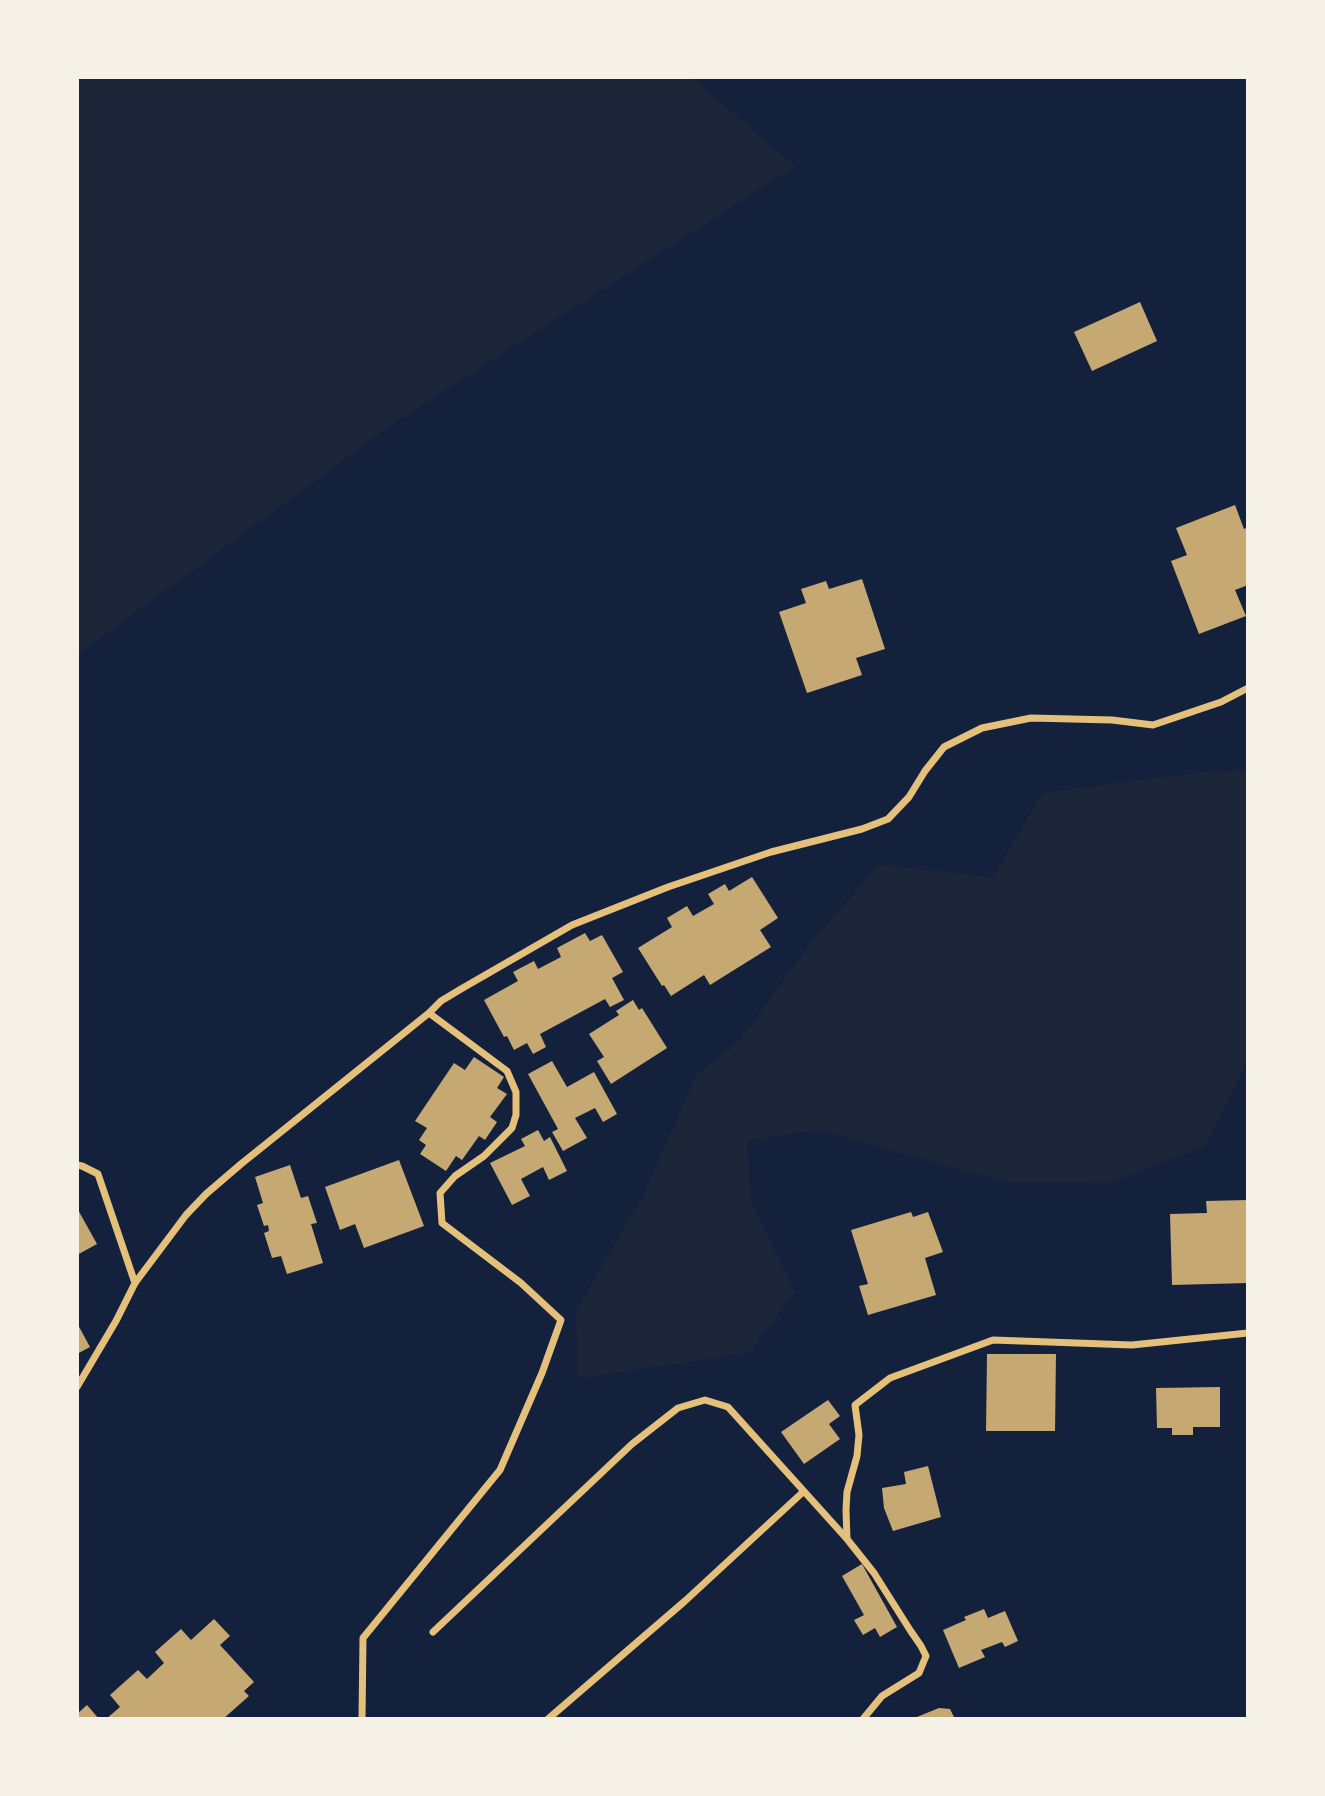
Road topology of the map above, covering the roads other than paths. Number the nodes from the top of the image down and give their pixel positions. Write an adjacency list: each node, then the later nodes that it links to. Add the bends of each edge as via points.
1 (1248, 688): 2 (street, via 1153,725 1031,718 982,728 944,747 888,819 771,852 572,925 441,1001)
2 (429, 1013): 4 (street, via 206,1194); 10 (street, via 508,1071 516,1092 512,1128 440,1193 442,1223 561,1320 500,1470 363,1637)
3 (77, 1165): 4 (street, via 98,1174)
4 (135, 1283): 6 (street)
5 (1248, 1333): 8 (street, via 1132,1345 993,1340 890,1378 855,1405 859,1435 847,1492)
6 (77, 1387)
7 (803, 1492): 8 (street); 9 (street, via 728,1407 705,1400 678,1408 632,1444); 11 (street)
8 (847, 1539): 12 (street, via 926,1656 919,1673 883,1696)
9 (433, 1632)
10 (362, 1719)
11 (548, 1719)
12 (863, 1719)

